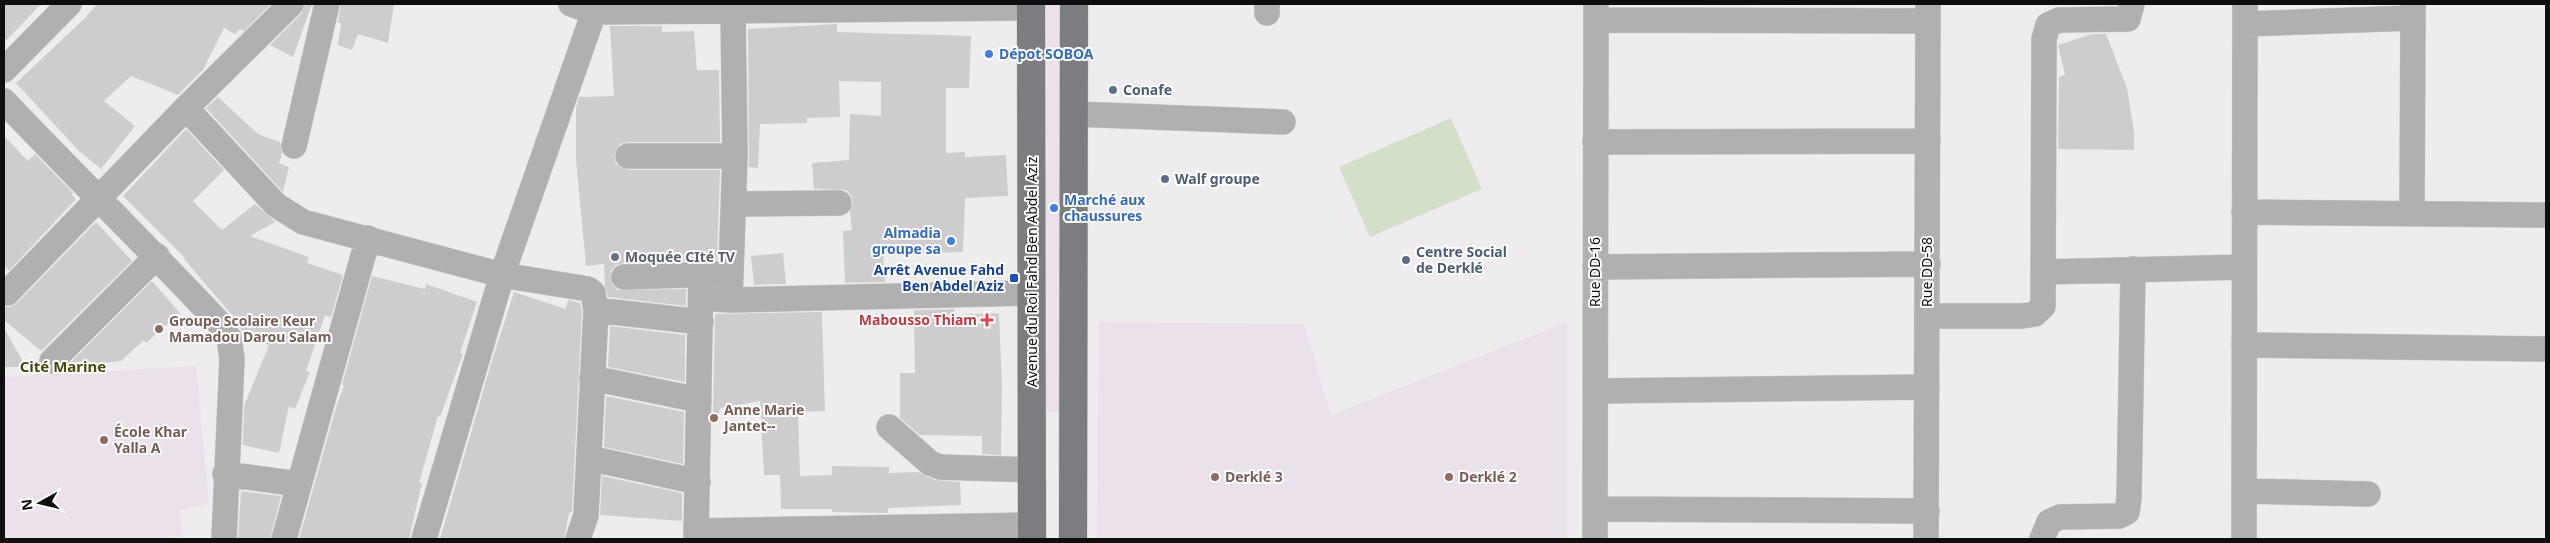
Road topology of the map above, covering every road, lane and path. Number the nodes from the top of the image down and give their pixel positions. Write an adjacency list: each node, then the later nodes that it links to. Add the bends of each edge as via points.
1 (69, 4): 13 (street)
2 (291, 4): 15 (street)
3 (326, 4): 20 (street)
4 (1074, 4): 16 (main road)
5 (2132, 4): 35 (street, via 2128,19 2059,20 2048,25 2044,39)
6 (1031, 6): 9 (street); 41 (main road, Avenue du Roi Fahd Ben Abdel Aziz)
7 (582, 8): 9 (street); 38 (street)
8 (2412, 11): 12 (street); 27 (street)
9 (733, 12): 22 (street)
10 (1596, 12): 11 (street); 19 (street, Rue DD-16)
11 (1928, 12): 18 (street, Rue DD-58)
12 (2245, 14): 26 (street)
13 (4, 70)
14 (4, 101): 23 (street)
15 (186, 108): 23 (street); 29 (street, via 288,214 303,222)
16 (1074, 114): 17 (street); 69 (main road)
17 (1283, 122)
18 (1928, 141): 19 (street); 31 (street, Rue DD-58)
19 (1595, 142): 32 (street, Rue DD-16)
20 (294, 146)
21 (628, 156): 22 (street)
22 (736, 156): 25 (street)
23 (99, 201): 30 (street); 40 (street)
24 (839, 203): 25 (street)
25 (735, 204): 37 (street)
26 (2244, 212): 27 (street); 33 (street)
27 (2412, 213): 28 (street)
28 (2546, 215)
29 (368, 238): 38 (street); 58 (street)
30 (157, 256): 48 (street); 56 (street, via 230,338 232,359)
31 (1928, 264): 32 (street); 45 (street, Rue DD-58)
32 (1595, 267): 51 (street, Rue DD-16)
33 (2244, 267): 34 (street); 46 (street)
34 (2133, 269): 35 (street); 72 (street, via 2127,512 2119,516 2060,517 2049,522)
35 (2043, 272): 45 (street, via 2043,306 2035,314)
36 (701, 273): 37 (street); 39 (street); 44 (street)
37 (730, 274): 42 (street)
38 (502, 275): 43 (street, via 588,289 593,293); 67 (street)
39 (624, 277)
40 (7, 293)
41 (1032, 293): 42 (street); 55 (main road, Avenue du Roi Fahd Ben Abdel Aziz)
42 (730, 300): 44 (street)
43 (596, 310): 44 (street); 49 (street)
44 (701, 310): 52 (street)
45 (1927, 316): 50 (street, Rue DD-58)
46 (2244, 345): 47 (street); 59 (street)
47 (2546, 349)
48 (52, 361)
49 (592, 378): 52 (street); 54 (street)
50 (1927, 387): 51 (street); 62 (street, Rue DD-58)
51 (1595, 391): 61 (street, Rue DD-16)
52 (699, 400): 57 (street)
53 (889, 427): 55 (street, via 930,463 940,467)
54 (589, 458): 57 (street); 68 (street, via 586,516)
55 (1032, 470): 63 (main road, Avenue du Roi Fahd Ben Abdel Aziz)
56 (225, 474): 58 (street); 65 (street)
57 (698, 482): 64 (street)
58 (299, 484): 66 (street)
59 (2244, 491): 60 (street); 73 (street)
60 (2368, 494)
61 (1596, 509): 62 (street); 70 (street, Rue DD-16)
62 (1927, 511): 71 (street, Rue DD-58)
63 (1032, 532): 64 (street)
64 (696, 535)
65 (224, 539)
66 (284, 539)
67 (424, 539)
68 (578, 539)
69 (1073, 539)
70 (1595, 539)
71 (1926, 539)
72 (2042, 539)
73 (2244, 539)

